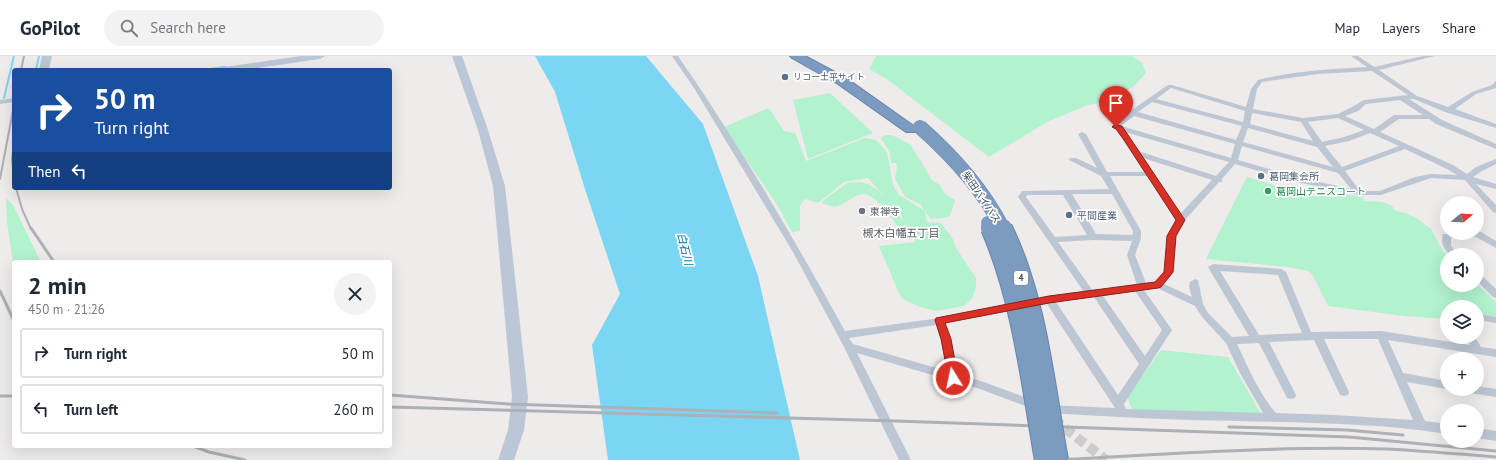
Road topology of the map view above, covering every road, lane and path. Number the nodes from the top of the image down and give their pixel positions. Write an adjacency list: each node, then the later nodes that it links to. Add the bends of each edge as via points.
1 (47, 56): 9 (street)
2 (320, 56): 10 (street)
3 (457, 56): 91 (street, via 499,186 520,398 514,440)
4 (675, 56): 65 (street, via 797,252)
5 (796, 56): 26 (highway, 柴田バイパス / 4, via 842,81)
6 (807, 56): 26 (highway, 柴田バイパス / 4, via 877,96)
7 (1354, 56): 11 (street)
8 (1432, 56): 11 (street)
9 (44, 68)
10 (238, 68)
11 (1373, 69): 13 (street); 18 (street, via 1318,72 1260,81 1254,88)
12 (1496, 83): 19 (street, via 1474,93)
13 (1415, 98): 14 (street); 19 (street)
14 (1403, 99): 21 (street, via 1364,102); 22 (street)
15 (12, 100): 17 (street)
16 (1151, 100): 18 (street, via 1170,86); 20 (street); 25 (street)
17 (0, 102)
18 (1249, 110): 23 (street); 25 (street)
19 (1448, 110): 24 (street)
20 (1133, 113): 27 (street, via 1116,127); 30 (street)
21 (1339, 116): 23 (street); 28 (street)
22 (1429, 117): 28 (street, via 1397,117); 33 (street)
23 (1303, 120): 31 (street)
24 (1494, 124)
25 (1246, 125): 30 (street); 31 (street)
26 (915, 128): 93 (highway, 柴田バイパス / 4, bridge, via 968,189 997,242 1018,314); 94 (highway, 柴田バイパス / 4, bridge, via 953,157 975,183 993,209 1011,246 1033,321)
27 (1119, 128): 34 (street); 36 (street)
28 (1372, 132): 31 (street); 32 (street)
29 (1082, 134): 39 (street)
30 (1239, 143): 36 (street); 38 (street)
31 (1320, 145): 38 (street)
32 (1404, 147): 38 (street); 41 (street, via 1450,167)
33 (1496, 147)
34 (1136, 153): 40 (street); 42 (street)
35 (1073, 160): 39 (street)
36 (1234, 161): 42 (street); 46 (street, via 1295,179)
37 (1496, 161): 41 (street)
38 (1339, 171): 46 (street)
39 (1104, 174): 40 (street); 44 (street)
40 (1150, 174): 48 (street)
41 (1467, 178): 43 (street); 46 (street, via 1431,176 1381,193); 47 (street)
42 (1219, 180): 48 (street)
43 (1496, 186)
44 (1114, 191): 45 (street); 50 (street, via 1137,231)
45 (1066, 192): 49 (street); 51 (street, via 1025,193 1022,197)
46 (1358, 193)
47 (1496, 210)
48 (1180, 220): 56 (street, via 1172,236 1169,272)
49 (1093, 237): 50 (street); 51 (street)
50 (1137, 238): 57 (street, via 1131,255)
51 (1052, 240): 58 (street)
52 (1496, 245): 53 (street, via 1478,234 1446,236)
53 (1448, 248)
54 (1195, 282): 61 (street)
55 (1484, 283): 59 (street)
56 (1158, 285): 57 (street); 61 (street)
57 (1140, 288): 58 (street); 74 (street, via 1167,330)
58 (1093, 293): 60 (street); 74 (street)
59 (1496, 295)
60 (1049, 300): 63 (street); 82 (street)
61 (1198, 304): 69 (street)
62 (1484, 318): 64 (street)
63 (940, 320): 65 (street); 76 (street)
64 (1496, 320)
65 (842, 335): 71 (street)
66 (1381, 335): 67 (street); 72 (street); 75 (street)
67 (1312, 336): 68 (street); 68 (street, via 1281,272 1213,267); 79 (street)
68 (1259, 339): 69 (street); 81 (street)
69 (1230, 341): 86 (street, via 1245,372)
70 (1474, 344): 72 (street)
71 (849, 347): 76 (street); 92 (street)
72 (1478, 351): 73 (street)
73 (1496, 353)
74 (1144, 363): 82 (street)
75 (1399, 376): 77 (street); 87 (street)
76 (953, 378): 83 (street, via 980,385)
77 (1440, 384)
78 (1484, 391): 80 (street)
79 (1344, 392)
80 (1496, 393)
81 (1291, 395)
82 (1118, 404): 84 (street)
83 (1038, 407): 84 (street); 85 (street)
84 (1125, 413): 86 (street)
85 (1047, 415)
86 (1272, 416): 87 (street)
87 (1421, 425): 88 (street)
88 (1440, 428)
89 (1484, 434): 90 (street)
90 (1496, 436)
91 (506, 460)
92 (905, 460)
93 (1044, 460)
94 (1059, 460)

